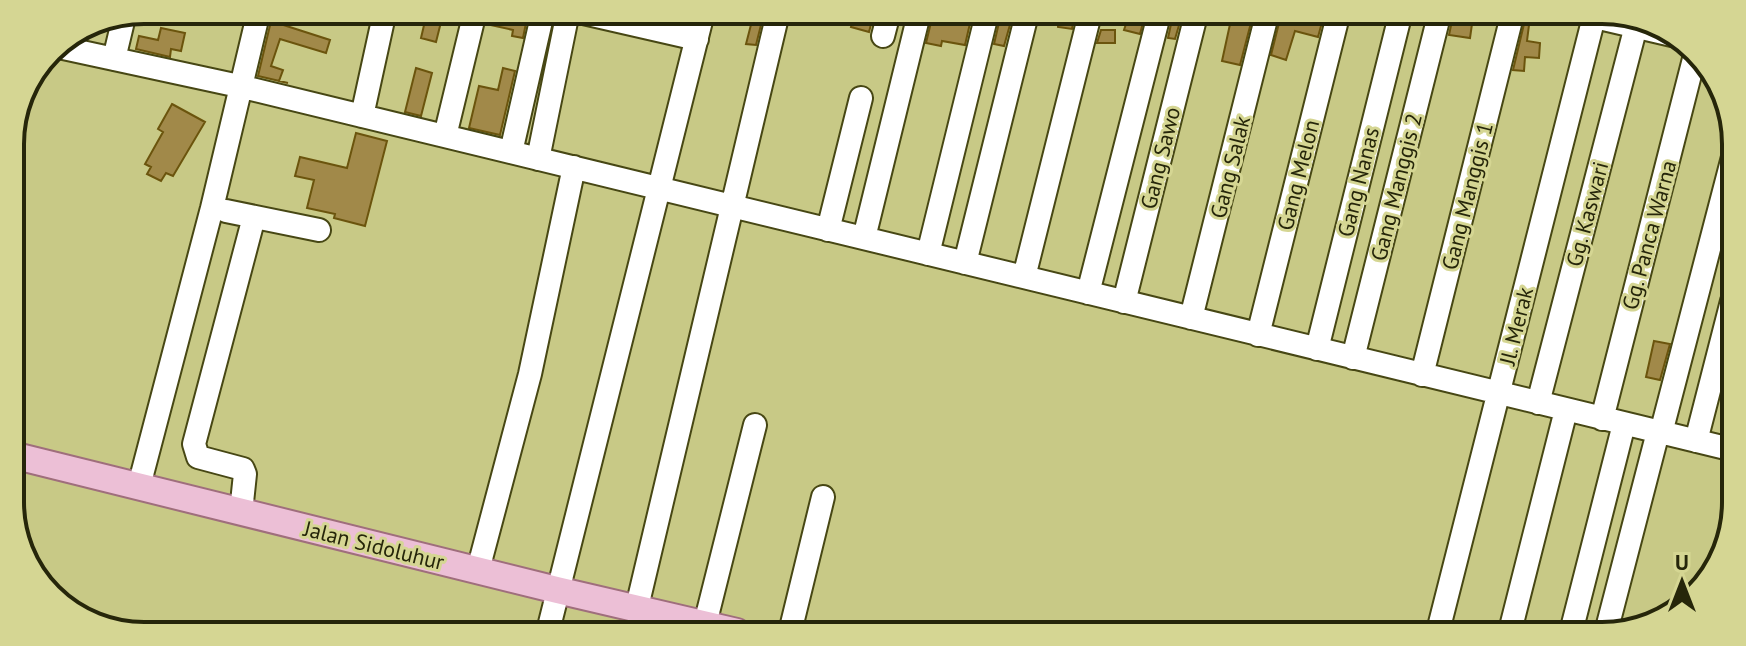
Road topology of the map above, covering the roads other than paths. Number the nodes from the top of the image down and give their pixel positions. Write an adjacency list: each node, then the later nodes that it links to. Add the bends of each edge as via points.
1 (256, 24): 29 (street)
2 (382, 24): 31 (street)
3 (472, 24): 32 (street)
4 (540, 24): 33 (street)
5 (566, 24): 34 (street)
6 (640, 24): 25 (street)
7 (700, 24): 25 (street)
8 (775, 24): 38 (street)
9 (886, 24): 24 (street)
10 (917, 24): 43 (street)
11 (985, 24): 44 (street)
12 (1025, 24): 45 (street)
13 (1087, 24): 46 (street)
14 (1157, 24): 47 (street)
15 (1194, 24): 48 (street, Gang Sawo)
16 (1265, 24): 49 (street, Gang Salak)
17 (1336, 24): 50 (street, Gang Melon)
18 (1398, 24): 52 (street, Gang Nanas)
19 (1437, 24): 53 (street, Gang Manggis 2)
20 (1510, 24): 54 (street, Gang Manggis 1)
21 (1593, 24): 55 (street, Jl. Merak)
22 (122, 26): 27 (street)
23 (1643, 31): 56 (street, Gg. Kaswari)
24 (883, 36)
25 (697, 39): 36 (street)
26 (70, 50): 27 (street)
27 (114, 59): 29 (street)
28 (1693, 66): 58 (street, Gg. Panca Warna)
29 (239, 86): 31 (street); 64 (street)
30 (861, 98): 42 (street)
31 (362, 116): 32 (street)
32 (445, 136): 33 (street)
33 (511, 152): 34 (street)
34 (538, 159): 35 (street)
35 (574, 167): 36 (street); 67 (street, via 530,374)
36 (657, 188): 38 (street); 68 (street)
37 (1722, 198): 60 (street)
38 (733, 206): 42 (street); 69 (street)
39 (226, 211): 40 (street)
40 (254, 217): 41 (street); 66 (street, via 194,444 198,457 243,469)
41 (319, 230)
42 (828, 230): 43 (street)
43 (864, 238): 44 (street)
44 (928, 254): 45 (street)
45 (965, 263): 46 (street)
46 (1025, 272): 47 (street)
47 (1088, 293): 48 (street)
48 (1124, 302): 49 (street)
49 (1191, 318): 50 (street)
50 (1258, 335): 52 (street)
51 (1722, 340): 61 (street)
52 (1317, 349): 53 (street)
53 (1353, 358): 54 (street)
54 (1422, 375): 55 (street)
55 (1499, 393): 56 (street); 74 (street, Jl. Merak)
56 (1538, 403): 57 (street)
57 (1566, 410): 58 (street); 75 (street)
58 (1613, 421): 60 (street); 76 (street, Gg. Panca Warna)
59 (755, 425): 72 (street)
60 (1660, 432): 61 (street); 77 (street)
61 (1696, 441): 62 (street)
62 (1722, 447)
63 (24, 458): 64 (main road, Jalan Sidoluhur)
64 (139, 486): 66 (main road, Jalan Sidoluhur)
65 (823, 497): 73 (street)
66 (241, 512): 67 (main road, Jalan Sidoluhur)
67 (478, 570): 68 (main road, Jalan Sidoluhur)
68 (557, 590): 69 (main road, Jalan Sidoluhur); 70 (street)
69 (637, 607): 71 (main road, Jalan Sidoluhur)
70 (550, 622)
71 (697, 622)
72 (706, 622)
73 (792, 622)
74 (1440, 622)
75 (1512, 622)
76 (1573, 622)
77 (1609, 622)

